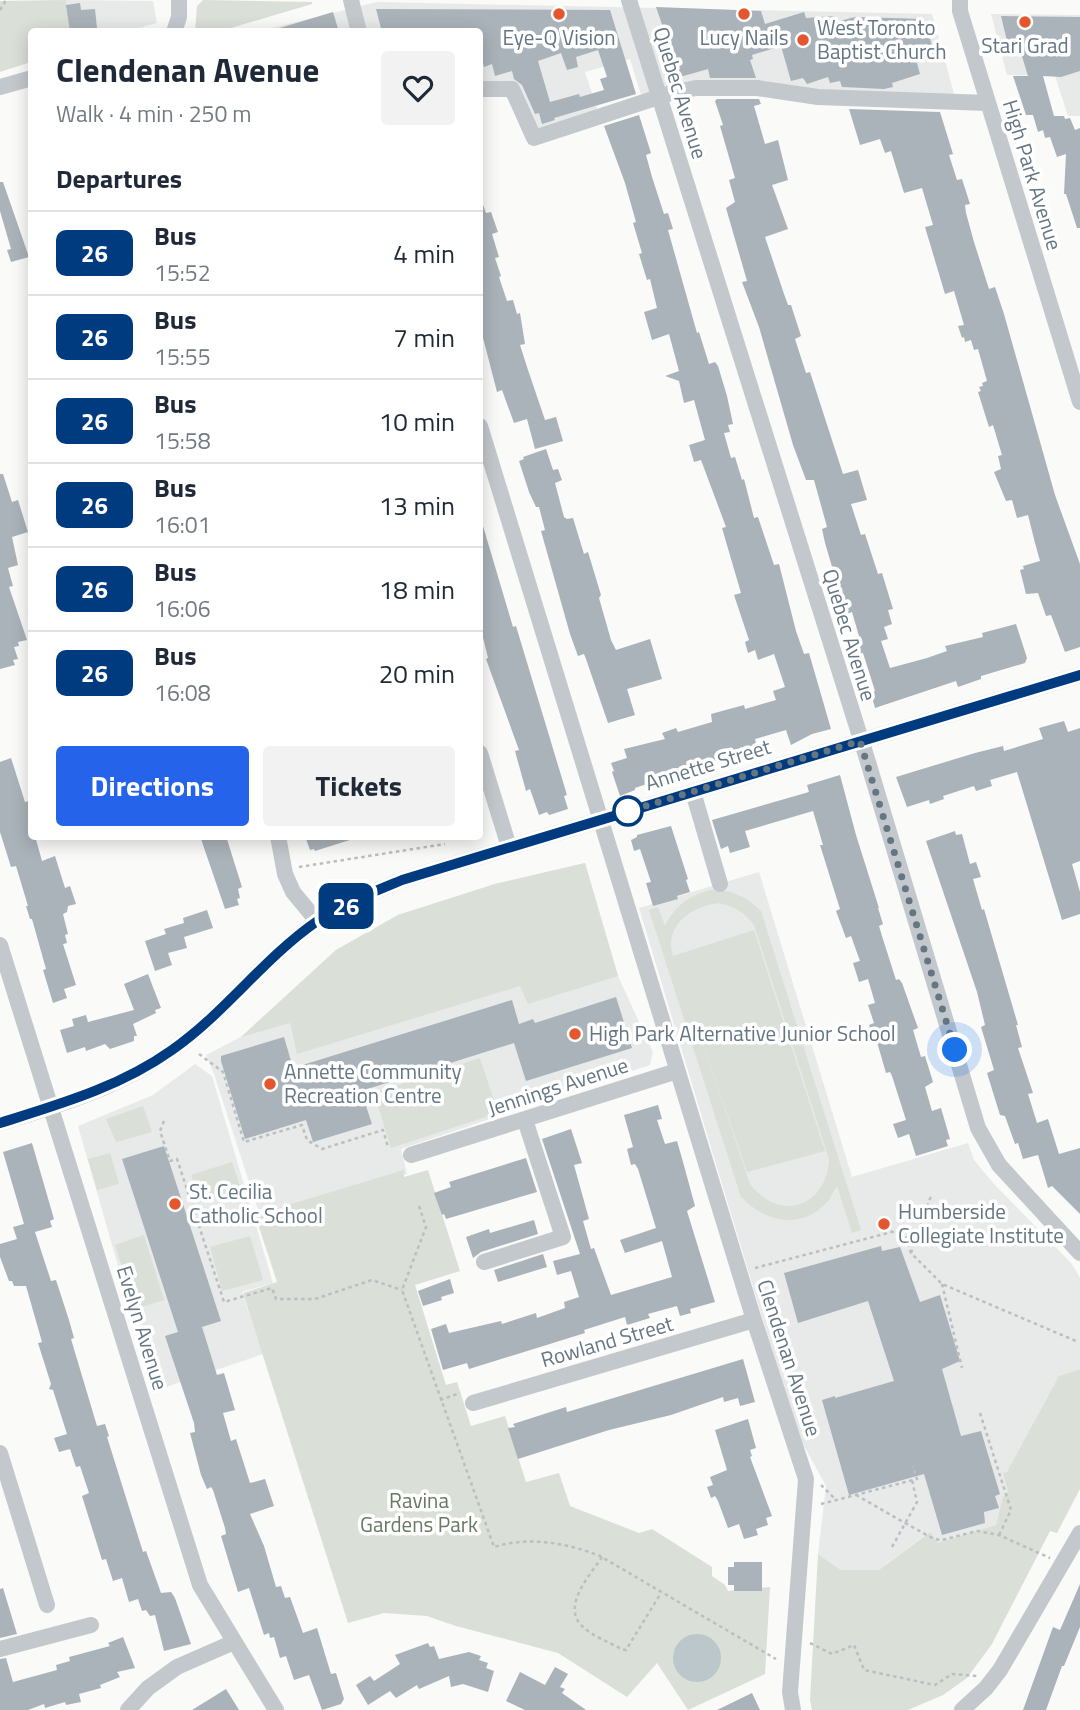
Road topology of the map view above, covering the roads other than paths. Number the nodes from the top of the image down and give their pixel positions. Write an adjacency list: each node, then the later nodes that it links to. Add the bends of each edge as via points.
1 (179, 0): 5 (street)
2 (351, 0): 6 (street)
3 (629, 0): 10 (street, Quebec Avenue)
4 (960, 0): 11 (street, High Park Avenue)
5 (175, 28)
6 (358, 28)
7 (28, 79): 8 (street)
8 (0, 87)
9 (483, 89): 10 (street, via 512,89 534,138)
10 (660, 97): 11 (street, via 696,88 757,88 818,97); 15 (street, Quebec Avenue)
11 (988, 103): 12 (street, High Park Avenue)
12 (1080, 402)
13 (483, 436): 18 (street, Clendenan Avenue)
14 (1080, 675): 15 (street, Annette Street)
15 (860, 741): 17 (street, Annette Street); 29 (street, Quebec Avenue, via 978,1128 999,1165)
16 (483, 763): 20 (street)
17 (693, 792): 18 (street, Annette Street); 21 (street)
18 (600, 820): 20 (street, Annette Street); 24 (street, Clendenan Avenue)
19 (279, 840): 22 (street, via 293,892)
20 (509, 847): 22 (street, Annette Street, via 402,880)
21 (720, 884)
22 (317, 921): 25 (street, Annette Street, via 173,1050 114,1084)
23 (0, 945): 25 (street, Evelyn Avenue)
24 (677, 1070): 26 (street, Jennings Avenue); 31 (street, Clendenan Avenue)
25 (51, 1107): 27 (street, Annette Street); 37 (street, Evelyn Avenue, via 201,1585)
26 (525, 1120): 28 (street, Jennings Avenue); 30 (street, via 563,1237)
27 (0, 1123)
28 (411, 1156)
29 (1080, 1253)
30 (484, 1262)
31 (754, 1321): 32 (street, Rowland Street); 41 (street, Clendenan Avenue, via 806,1479 790,1692)
32 (468, 1398)
33 (0, 1453): 35 (street)
34 (1080, 1533): 42 (street, via 1000,1670)
35 (47, 1605)
36 (91, 1625): 38 (street)
37 (234, 1642): 39 (street, via 177,1667); 40 (street, Evelyn Avenue)
38 (0, 1650)
39 (128, 1710)
40 (275, 1710)
41 (793, 1710)
42 (962, 1710)

